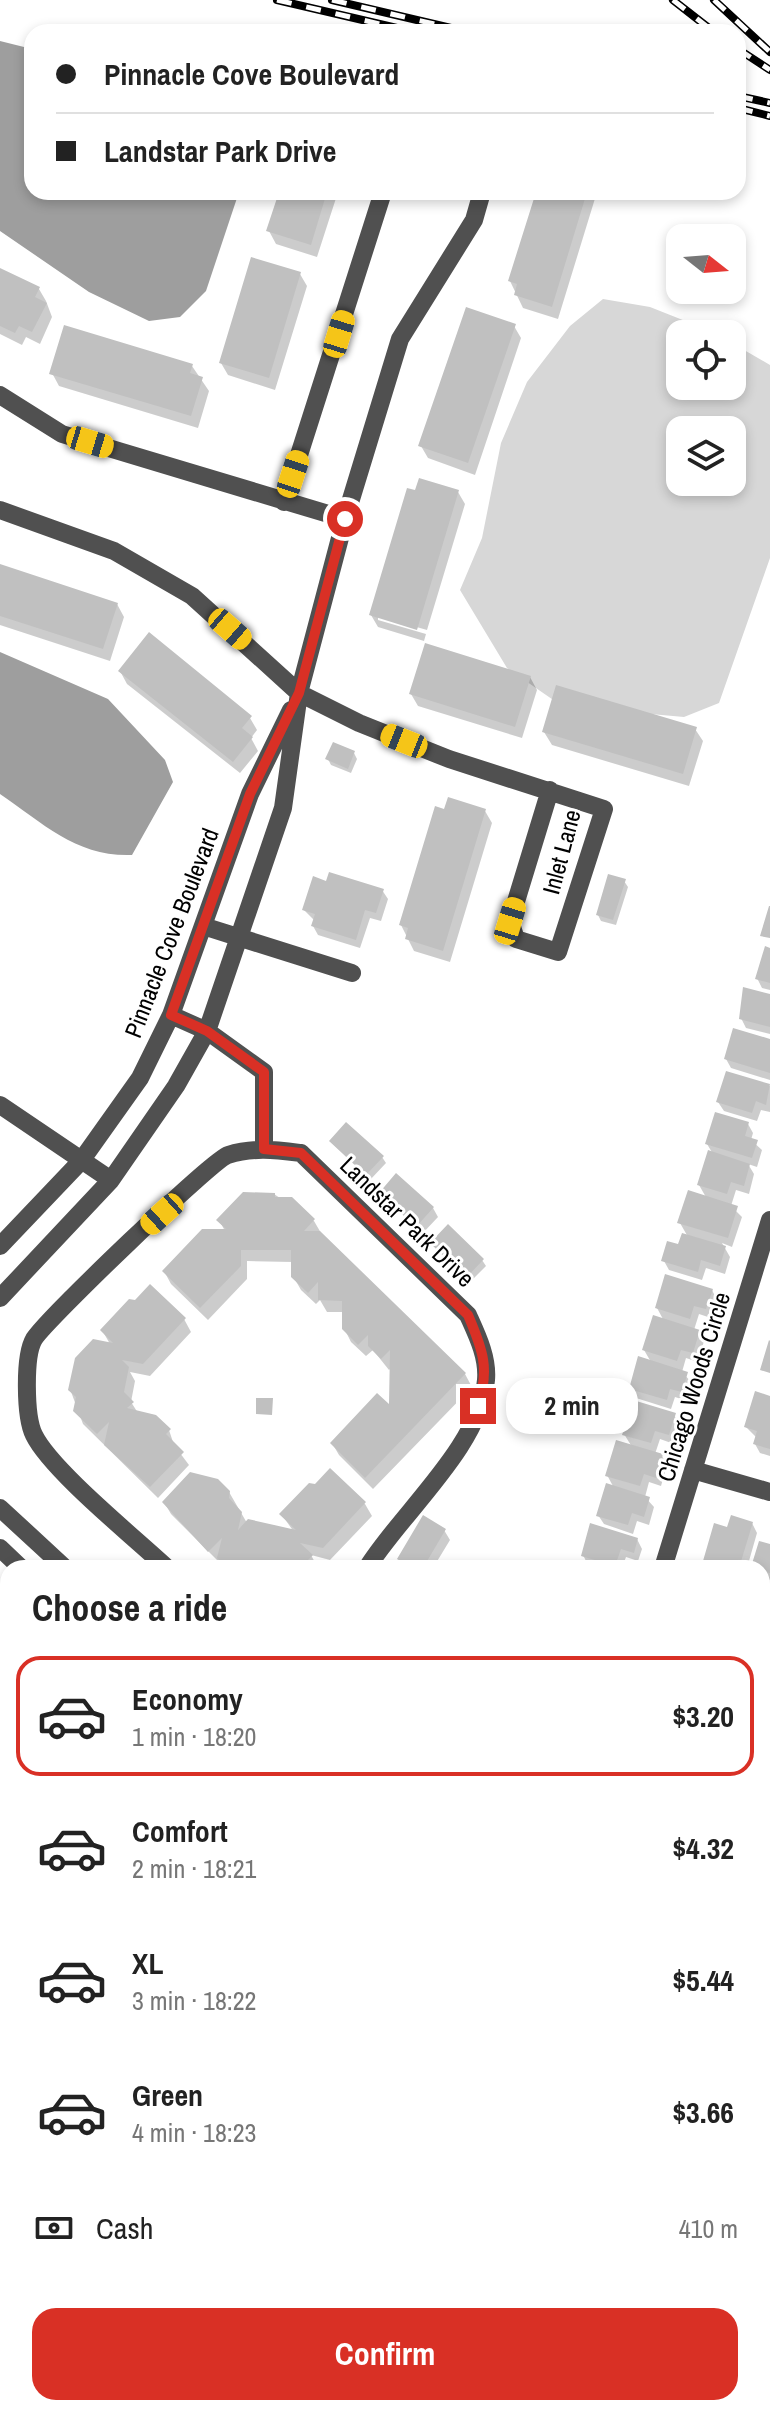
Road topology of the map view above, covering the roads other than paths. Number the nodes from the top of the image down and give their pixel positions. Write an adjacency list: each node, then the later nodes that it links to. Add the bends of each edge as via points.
1 (380, 200): 4 (street)
2 (480, 200): 6 (street, Pinnacle Cove Boulevard, via 474,220 400,339)
3 (0, 395): 4 (street, via 62,434)
4 (284, 502): 6 (street)
5 (0, 510): 7 (street, Inlet Lane, via 114,551 192,596)
6 (345, 519): 7 (street, Pinnacle Cove Boulevard)
7 (299, 693): 8 (street, Inlet Lane, via 449,759); 9 (street, Pinnacle Cove Boulevard, via 250,794); 10 (street, Pinnacle Cove Boulevard, via 283,808)
8 (550, 790): 8 (street, Inlet Lane, via 604,809 558,952 516,939 510,921)
9 (203, 926): 10 (street); 12 (street, Pinnacle Cove Boulevard)
10 (238, 939): 11 (street); 13 (street, Pinnacle Cove Boulevard)
11 (352, 973)
12 (171, 1015): 13 (street); 16 (street, Pinnacle Cove Boulevard, via 140,1078)
13 (207, 1031): 15 (street, via 264,1072); 17 (street, Pinnacle Cove Boulevard)
14 (0, 1105): 16 (street)
15 (264, 1149): 26 (street, Landstar Park Drive, via 225,1156 33,1340 26,1378 33,1433 49,1457); 27 (street, Landstar Park Drive, via 301,1153 468,1315 482,1347 486,1381 469,1432)
16 (81, 1161): 17 (street); 19 (street, Pinnacle Cove Boulevard)
17 (111, 1180): 21 (street, Pinnacle Cove Boulevard)
18 (770, 1220): 20 (street, Chicago Woods Circle)
19 (0, 1246)
20 (762, 1278): 22 (street, Chicago Woods Circle)
21 (1, 1296)
22 (693, 1470): 23 (street); 28 (street, Chicago Woods Circle)
23 (770, 1492)
24 (0, 1508): 25 (street)
25 (56, 1560)
26 (158, 1560)
27 (372, 1560)
28 (665, 1560)

